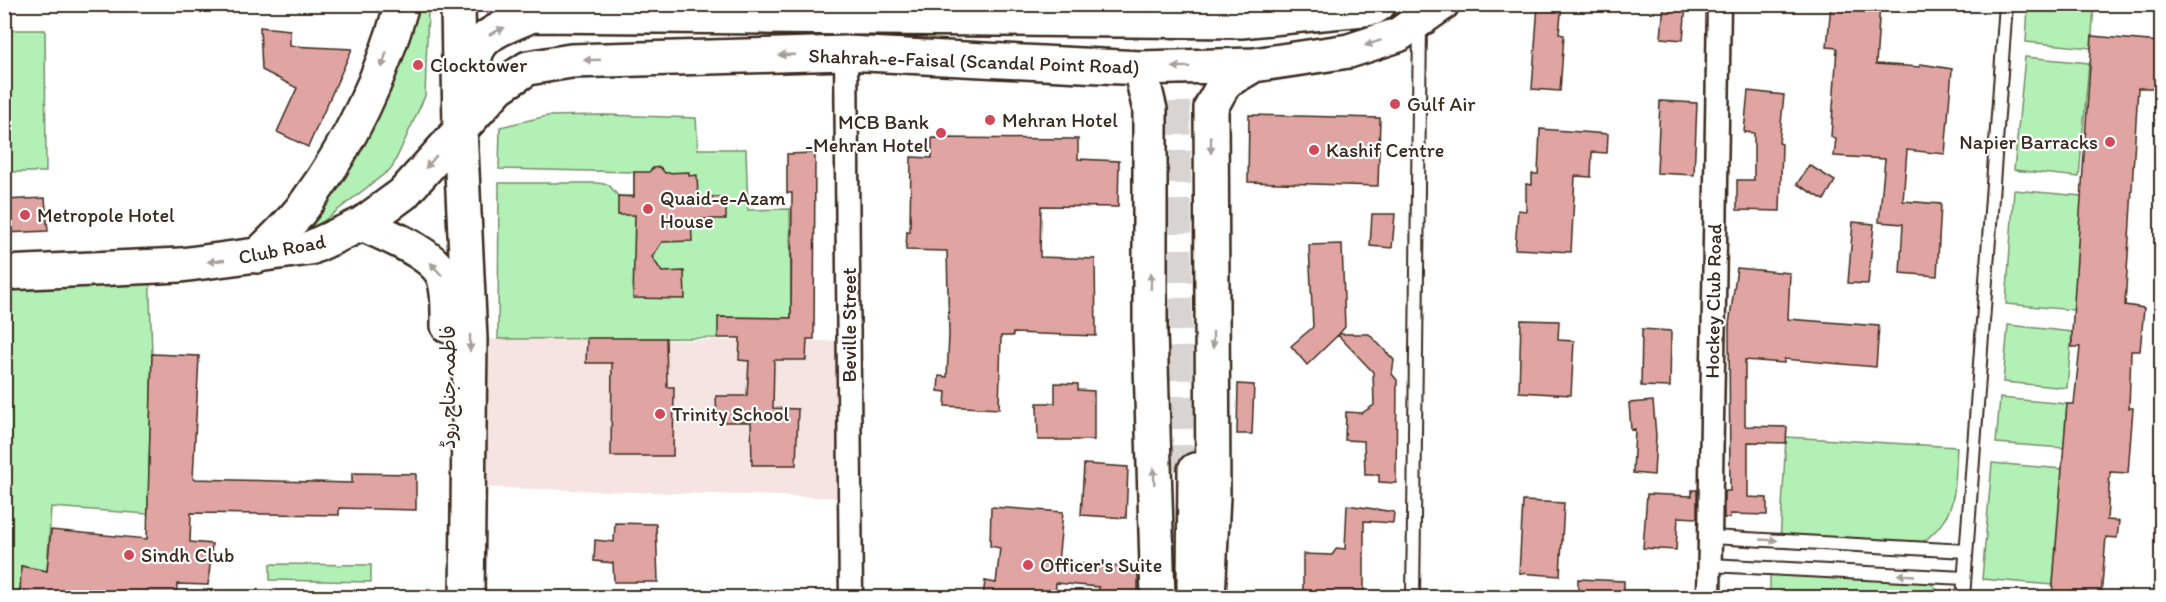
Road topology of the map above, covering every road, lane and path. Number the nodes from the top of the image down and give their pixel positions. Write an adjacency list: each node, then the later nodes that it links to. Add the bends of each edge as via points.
1 (402, 4): 19 (main road, one-way to 19, via 379,76 344,147 306,204)
2 (458, 4): 17 (main road, فاطمہ جناح روڈ)
3 (1068, 4): 12 (main road)
4 (1166, 4): 5 (main road, via 1185,9)
5 (1210, 4)
6 (1378, 4): 12 (main road, Shahrah-e-Faisal (Scandal Point Road), via 1373,8 1241,21)
7 (1719, 4): 21 (street, Hockey Club Road)
8 (2006, 4): 22 (lane)
9 (521, 10): 10 (main road, Shahrah-e-Faisal (Scandal Point Road)); 16 (main road, one-way to 9, via 474,67 477,46)
10 (853, 12): 12 (main road, Shahrah-e-Faisal (Scandal Point Road))
11 (1431, 12): 14 (main road, Shahrah-e-Faisal (Scandal Point Road), one-way to 14, via 1398,35 1349,51); 32 (lane)
12 (981, 19)
13 (846, 53): 15 (main road, Shahrah-e-Faisal (Scandal Point Road)); 16 (main road, Shahrah-e-Faisal (Scandal Point Road), one-way to 16, via 571,61 528,68); 27 (street, Beville Street)
14 (1254, 65): 15 (main road, Shahrah-e-Faisal (Scandal Point Road), one-way to 15); 31 (main road, one-way to 31, via 1225,82 1211,107 1213,496)
15 (1140, 68): 28 (main road, one-way to 15, via 1150,331 1150,110)
16 (499, 87): 17 (main road, Club Road)
17 (460, 129): 18 (main road, Club Road, one-way to 18, via 403,194); 26 (main road, فاطمہ جناح روڈ, one-way to 26, via 470,339)
18 (362, 224): 19 (main road, Club Road, via 310,248); 25 (main road, فاطمہ جناح روڈ, one-way to 18, via 448,339 443,276 427,258)
19 (257, 256): 20 (main road, Club Road, one-way to 20, via 181,265)
20 (4, 273)
21 (1711, 537): 22 (lane, one-way to 22); 23 (street, Hockey Club Road)
22 (1966, 551): 24 (lane)
23 (1710, 565): 24 (lane, one-way to 23); 33 (street, Hockey Club Road)
24 (1964, 578): 34 (lane)
25 (448, 597)
26 (467, 597)
27 (851, 597)
28 (1158, 597)
29 (1173, 597): 30 (main road, via 1186,470)
30 (1193, 597)
31 (1208, 597)
32 (1413, 597)
33 (1709, 597)
34 (1963, 597)

